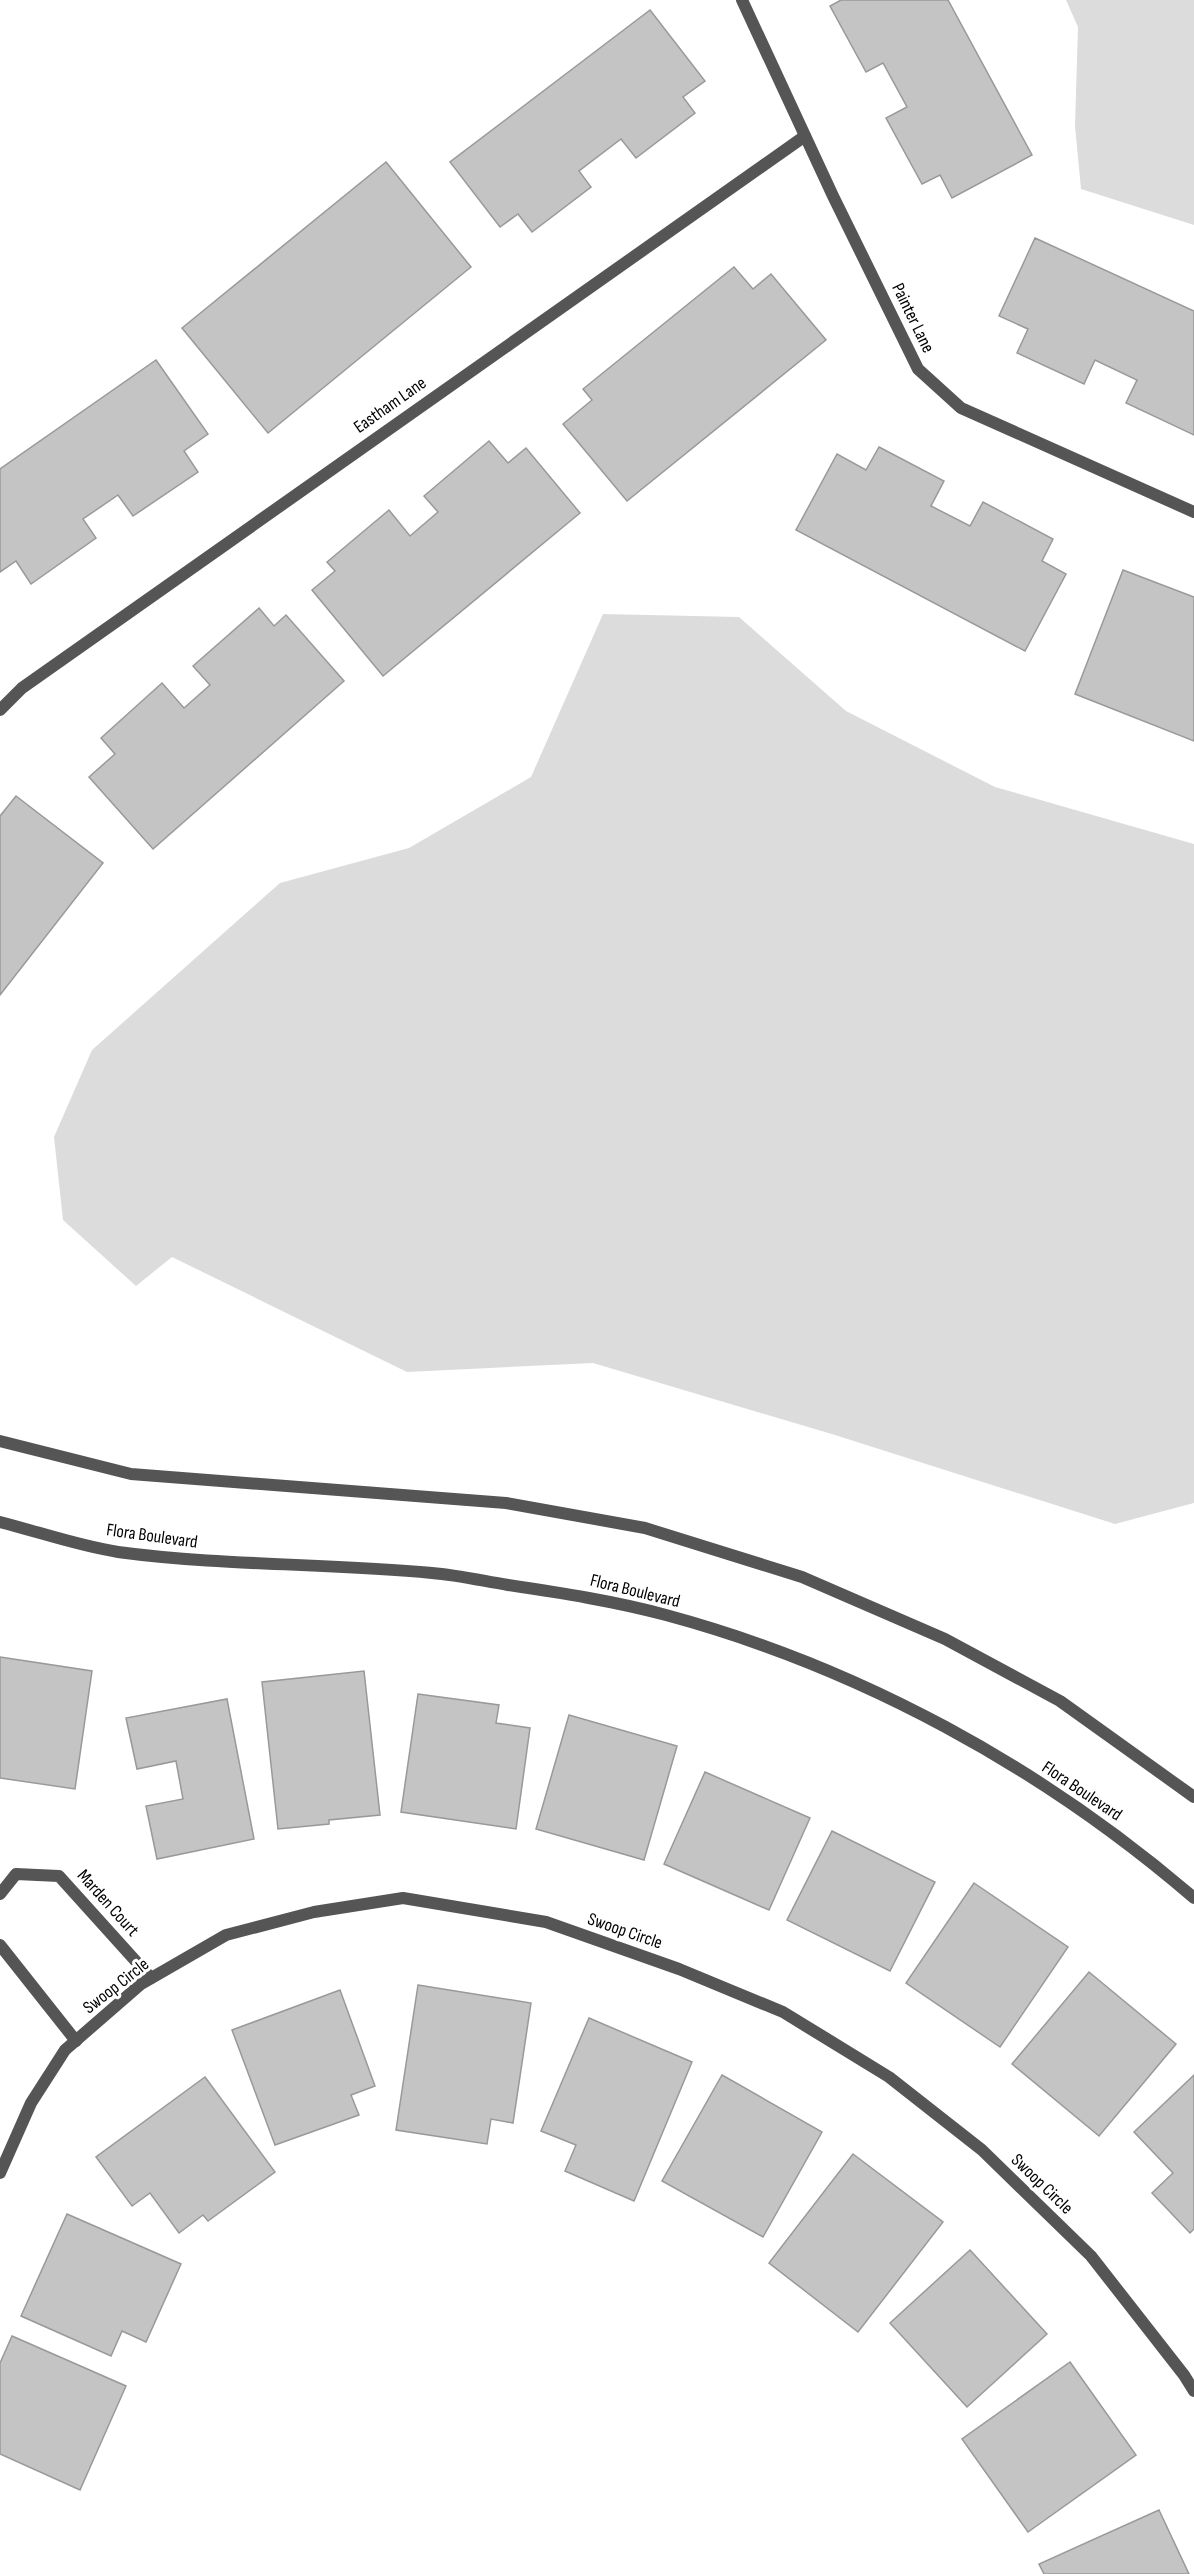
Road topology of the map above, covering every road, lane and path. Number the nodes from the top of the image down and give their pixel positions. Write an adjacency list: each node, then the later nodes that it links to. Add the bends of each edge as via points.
1 (742, 0): 2 (street, Painter Lane)
2 (805, 136): 3 (street, Painter Lane, via 918,369 961,408); 4 (street, Eastham Lane, via 22,688)
3 (1194, 512)
4 (0, 710)
5 (0, 1441): 7 (street, via 131,1474 506,1503 645,1528 802,1577 945,1639 1060,1701)
6 (0, 1522): 9 (street, Flora Boulevard, via 115,1551 202,1561 433,1573 577,1595 666,1615 756,1644 876,1691 1013,1765 1092,1818)
7 (1194, 1797)
8 (0, 1894): 11 (street, Marden Court, via 16,1874 59,1876)
9 (1194, 1898)
10 (0, 1944): 12 (street)
11 (152, 1978): 12 (street, Swoop Circle); 14 (street, Swoop Circle, via 226,1935 314,1912 403,1898 546,1922 679,1969 783,2012 889,2077 982,2150 1091,2256)
12 (76, 2041): 13 (street, Swoop Circle, via 65,2050 32,2103)
13 (0, 2173)
14 (1194, 2391)

